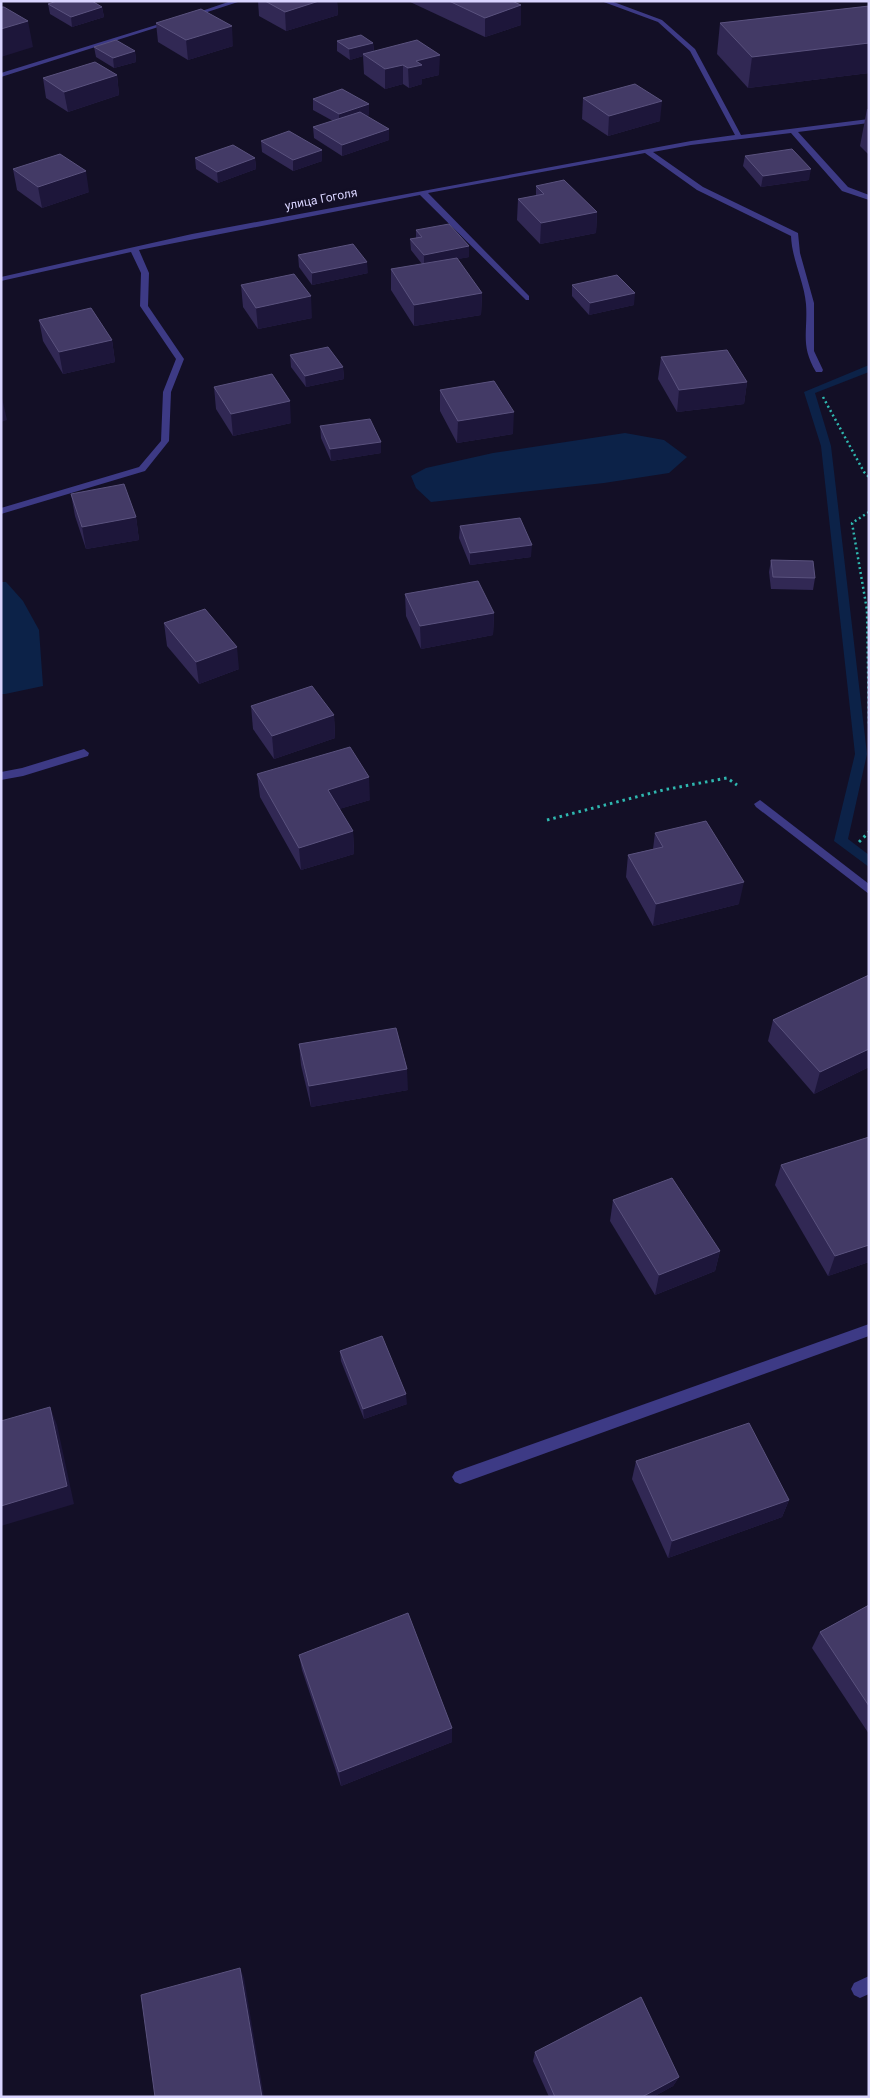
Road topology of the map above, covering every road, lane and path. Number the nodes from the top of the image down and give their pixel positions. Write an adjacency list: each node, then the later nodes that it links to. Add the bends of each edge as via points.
1 (238, 1): 3 (street)
2 (604, 1): 6 (street, via 660,21 693,50)
3 (1, 75)
4 (869, 122): 5 (street, улица Гоголя)
5 (793, 131): 6 (street, улица Гоголя); 9 (street, via 845,189)
6 (739, 138): 7 (street, улица Гоголя)
7 (648, 152): 8 (street, улица Гоголя); 13 (street, via 669,170 713,196 795,235 796,253 810,303 810,351)
8 (423, 193): 10 (street, улица Гоголя); 12 (street)
9 (869, 198)
10 (134, 249): 11 (street, улица Гоголя); 16 (street, via 146,273 144,306 180,359 167,392 165,441 142,469)
11 (1, 278)
12 (526, 298)
13 (819, 370)
14 (822, 396): 15 (path)
15 (869, 477)
16 (1, 511)
17 (869, 512): 18 (path, via 852,524 867,610)
18 (869, 726)
19 (84, 754): 20 (street)
20 (1, 776)
21 (760, 804): 22 (path, via 727,778 663,790); 23 (street)
22 (547, 820)
23 (869, 890)
24 (869, 1330): 25 (street)
25 (460, 1477)

